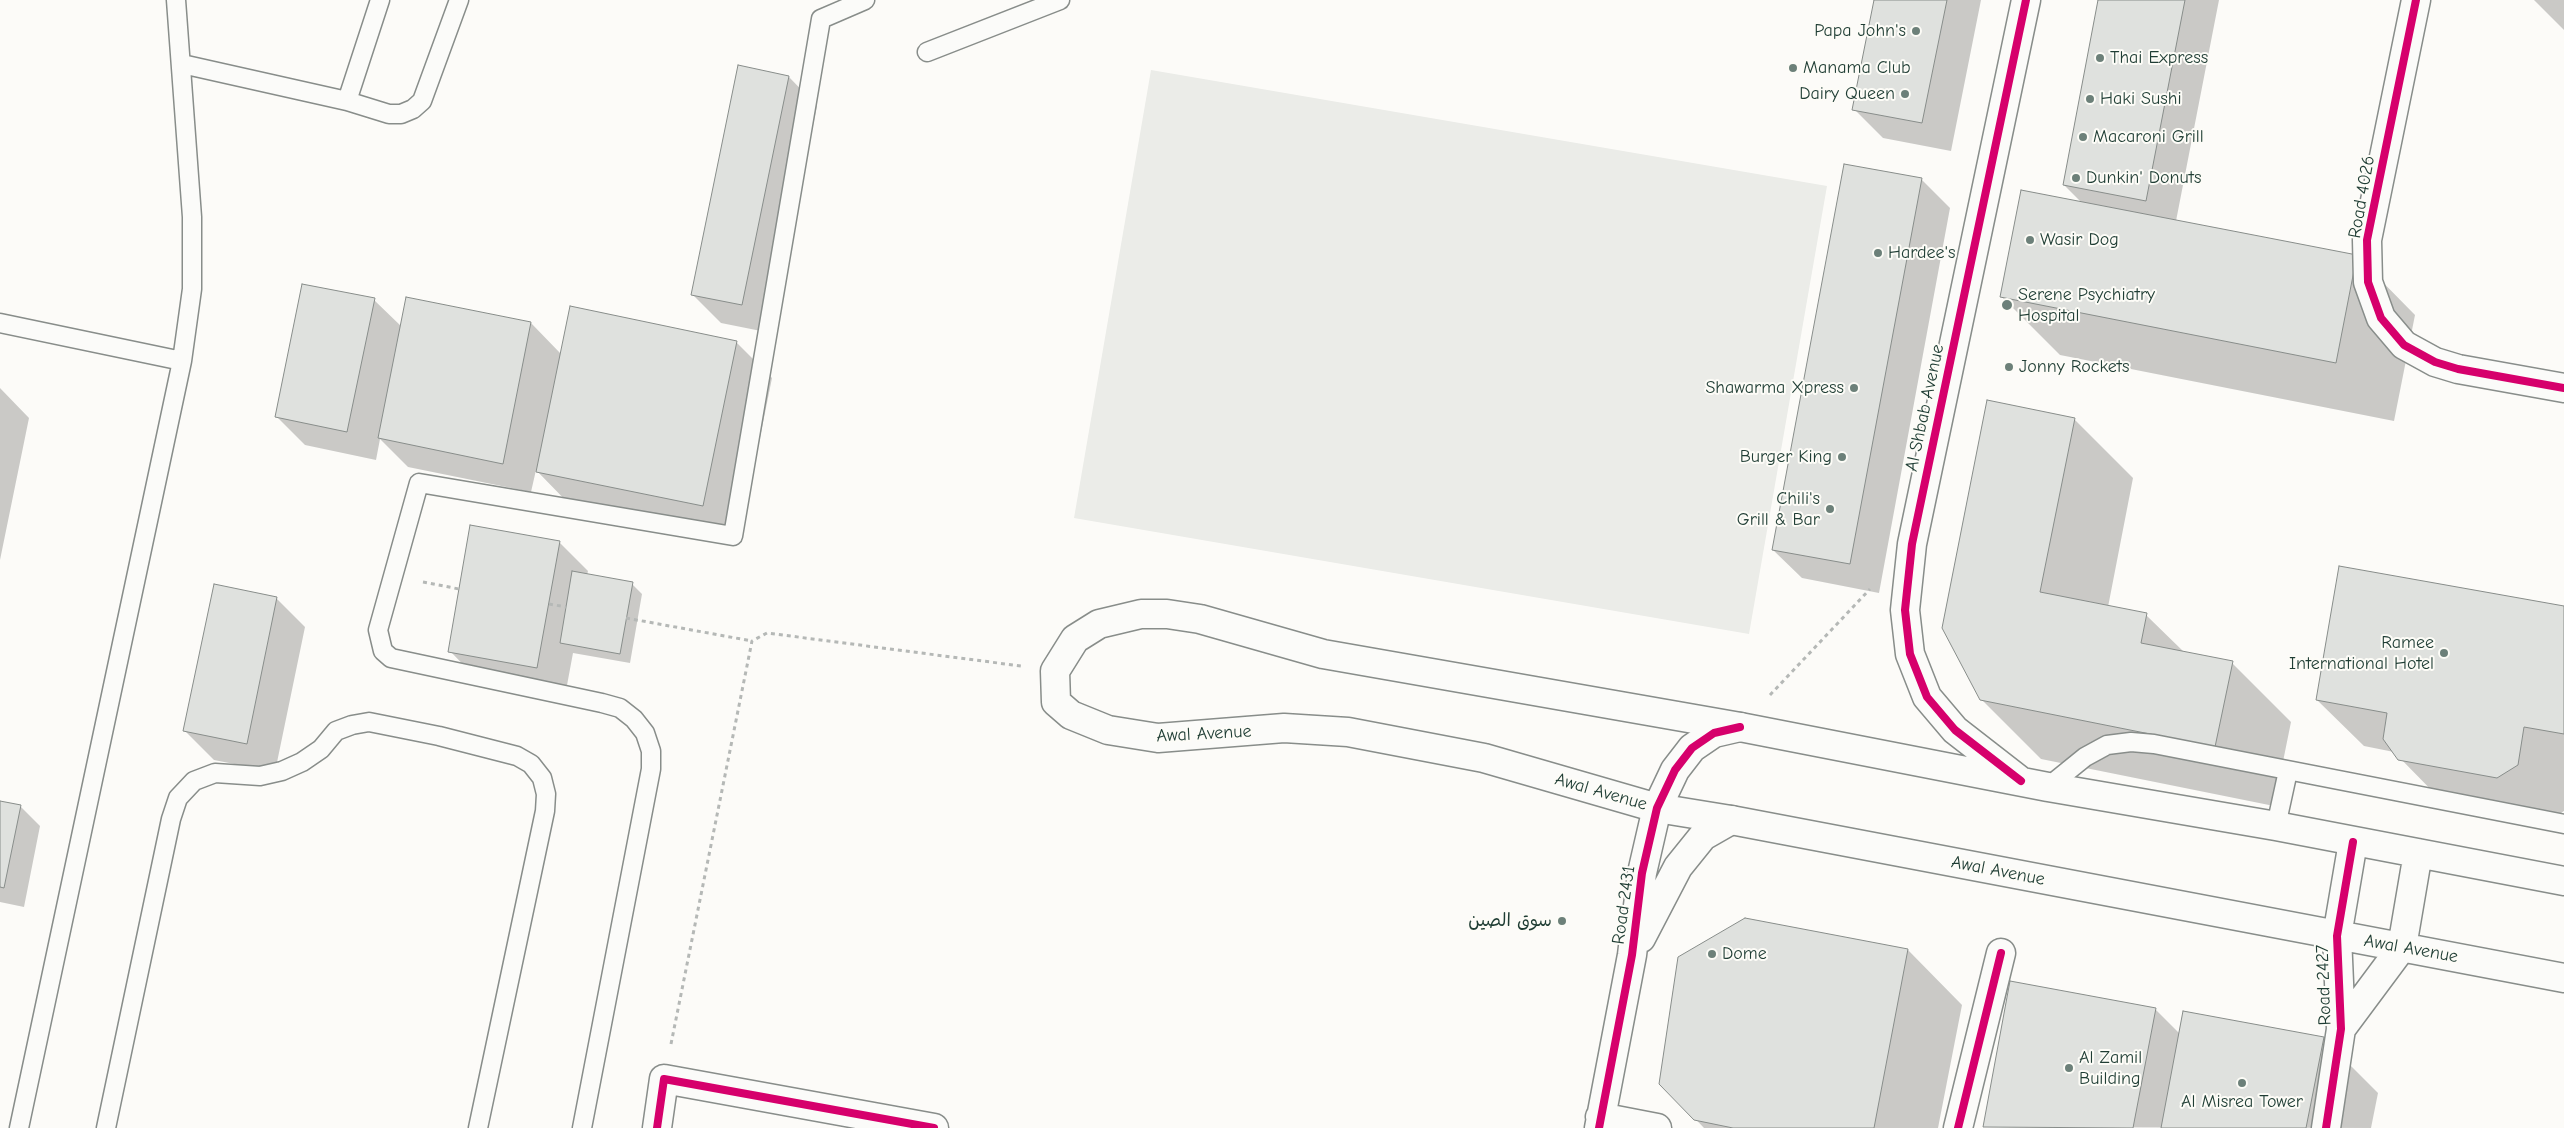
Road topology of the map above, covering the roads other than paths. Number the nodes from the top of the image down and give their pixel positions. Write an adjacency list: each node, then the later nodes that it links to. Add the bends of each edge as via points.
1 (176, 0): 9 (lane)
2 (380, 0): 10 (lane)
3 (459, 0): 10 (lane, via 422,101 401,114 389,114)
4 (865, 0): 35 (lane, via 821,19 733,536 419,484 378,630 383,651 391,658 602,703 627,714 646,733 651,769)
5 (1060, 0): 8 (lane)
6 (2026, 0): 16 (main road, Al Shbab Avenue, via 1912,544 1905,610 1910,654 1927,696 1955,730)
7 (2416, 0): 13 (main road, Road 4026, via 2367,240 2368,282 2381,318 2404,345 2435,362)
8 (927, 52)
9 (182, 64): 10 (lane); 12 (lane, via 192,216 192,289)
10 (347, 101)
11 (0, 323): 12 (lane)
12 (182, 361): 32 (lane)
13 (2564, 388)
14 (1740, 727): 16 (main road); 18 (main road, Road 2431, via 1714,732 1692,748 1675,770); 18 (main road, Awal Avenue, via 1323,654 1200,619 1167,614 1141,614 1098,624 1075,639 1055,670 1056,702 1071,715 1108,730 1158,738 1284,728 1348,732 1484,758)
15 (2288, 771): 17 (lane, via 2130,742 2107,745 2085,757); 20 (lane); 21 (lane)
16 (2021, 781): 17 (main road)
17 (2048, 787): 21 (main road)
18 (1657, 808): 19 (main road, Awal Avenue); 28 (main road, Road 2431, via 1642,873)
19 (1731, 820): 25 (main road, Awal Avenue); 28 (main road, Road 2431, via 1703,836 1678,867)
20 (2564, 824)
21 (2276, 826): 22 (main road)
22 (2353, 842): 23 (main road); 25 (main road, Road 2427)
23 (2418, 853): 24 (main road); 26 (main road, Road 2427)
24 (2564, 882)
25 (2337, 936): 26 (main road, Awal Avenue); 30 (main road, Road 2427)
26 (2402, 947): 29 (main road, Awal Avenue); 30 (main road, Road 2427)
27 (2001, 953): 39 (main road)
28 (1632, 955): 31 (main road, Road 2431)
29 (2564, 978)
30 (2341, 1030): 40 (main road, Road 2427)
31 (1600, 1123): 38 (main road, Road 2431)
32 (19, 1128)
33 (106, 1128): 34 (lane, via 178,798 194,781 215,773 260,776 282,771 321,749 336,731 352,724 369,722 517,756 531,764 542,778 546,794 545,811)
34 (478, 1128)
35 (582, 1128)
36 (656, 1128): 37 (main road, via 664,1079)
37 (934, 1128)
38 (1657, 1128)
39 (1958, 1128)
40 (2326, 1128)

